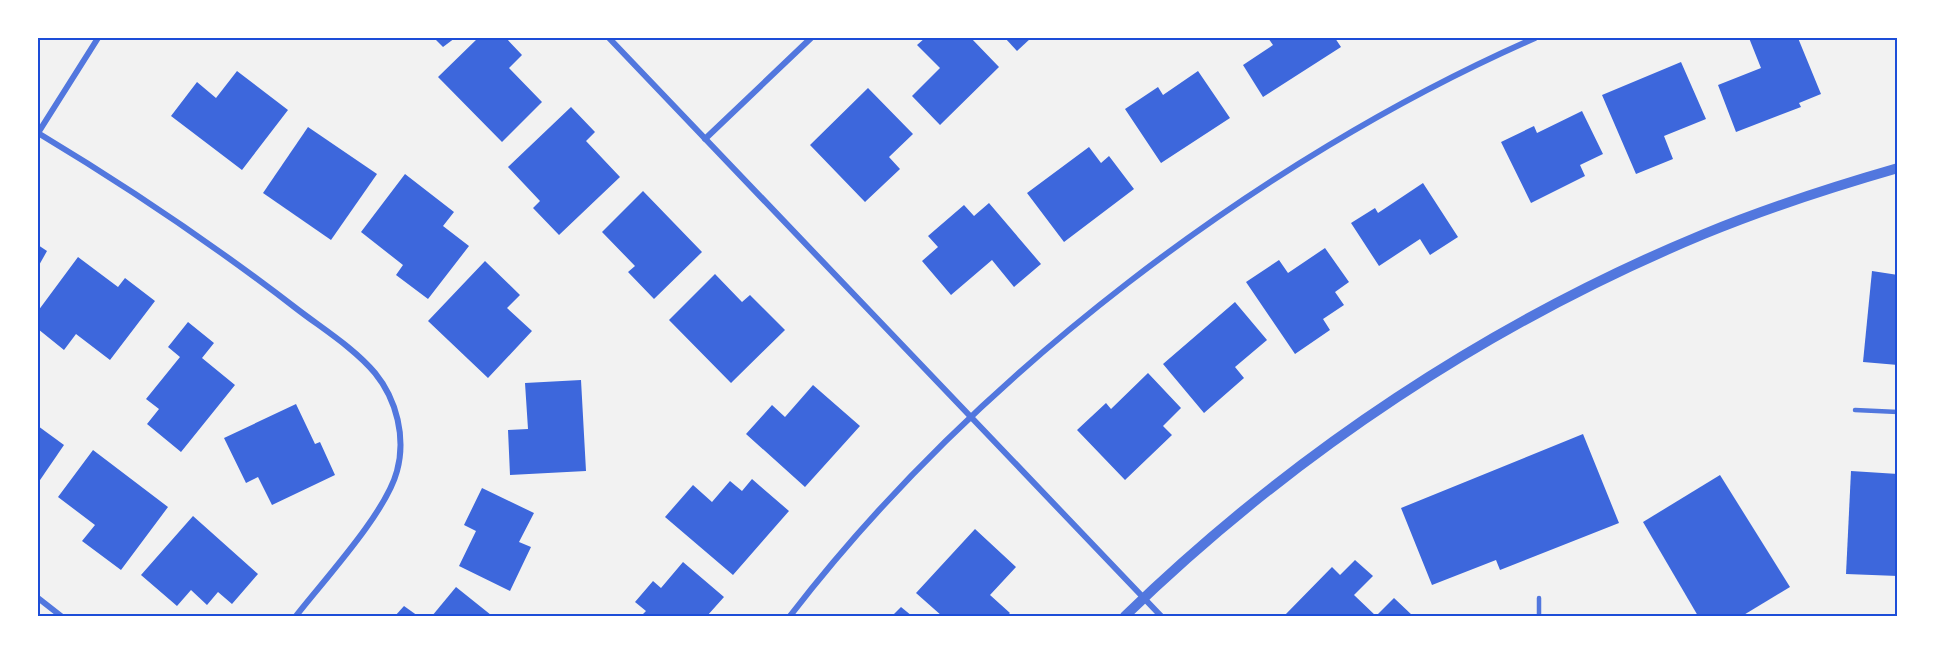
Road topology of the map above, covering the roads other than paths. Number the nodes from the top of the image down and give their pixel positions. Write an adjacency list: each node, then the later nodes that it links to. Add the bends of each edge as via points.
1 (98, 38): 5 (street)
2 (609, 38): 6 (street)
3 (811, 38): 6 (street)
4 (1535, 38): 10 (street, via 1405,102 1301,162 1225,212 1058,341)
5 (38, 133): 15 (street, via 142,197 268,287 358,356 386,390 395,408 400,450 390,490)
6 (705, 139): 10 (street)
7 (1898, 168): 12 (street, via 1811,194 1705,234 1602,280 1502,332 1405,391 1312,456 1224,526)
8 (1855, 410): 9 (lane)
9 (1898, 412)
10 (972, 418): 12 (street); 16 (street, via 887,504)
11 (38, 598): 14 (street)
12 (1143, 598): 17 (street); 18 (street)
13 (1539, 598): 19 (lane)
14 (61, 616)
15 (296, 616)
16 (790, 616)
17 (1125, 616)
18 (1161, 616)
19 (1539, 616)

